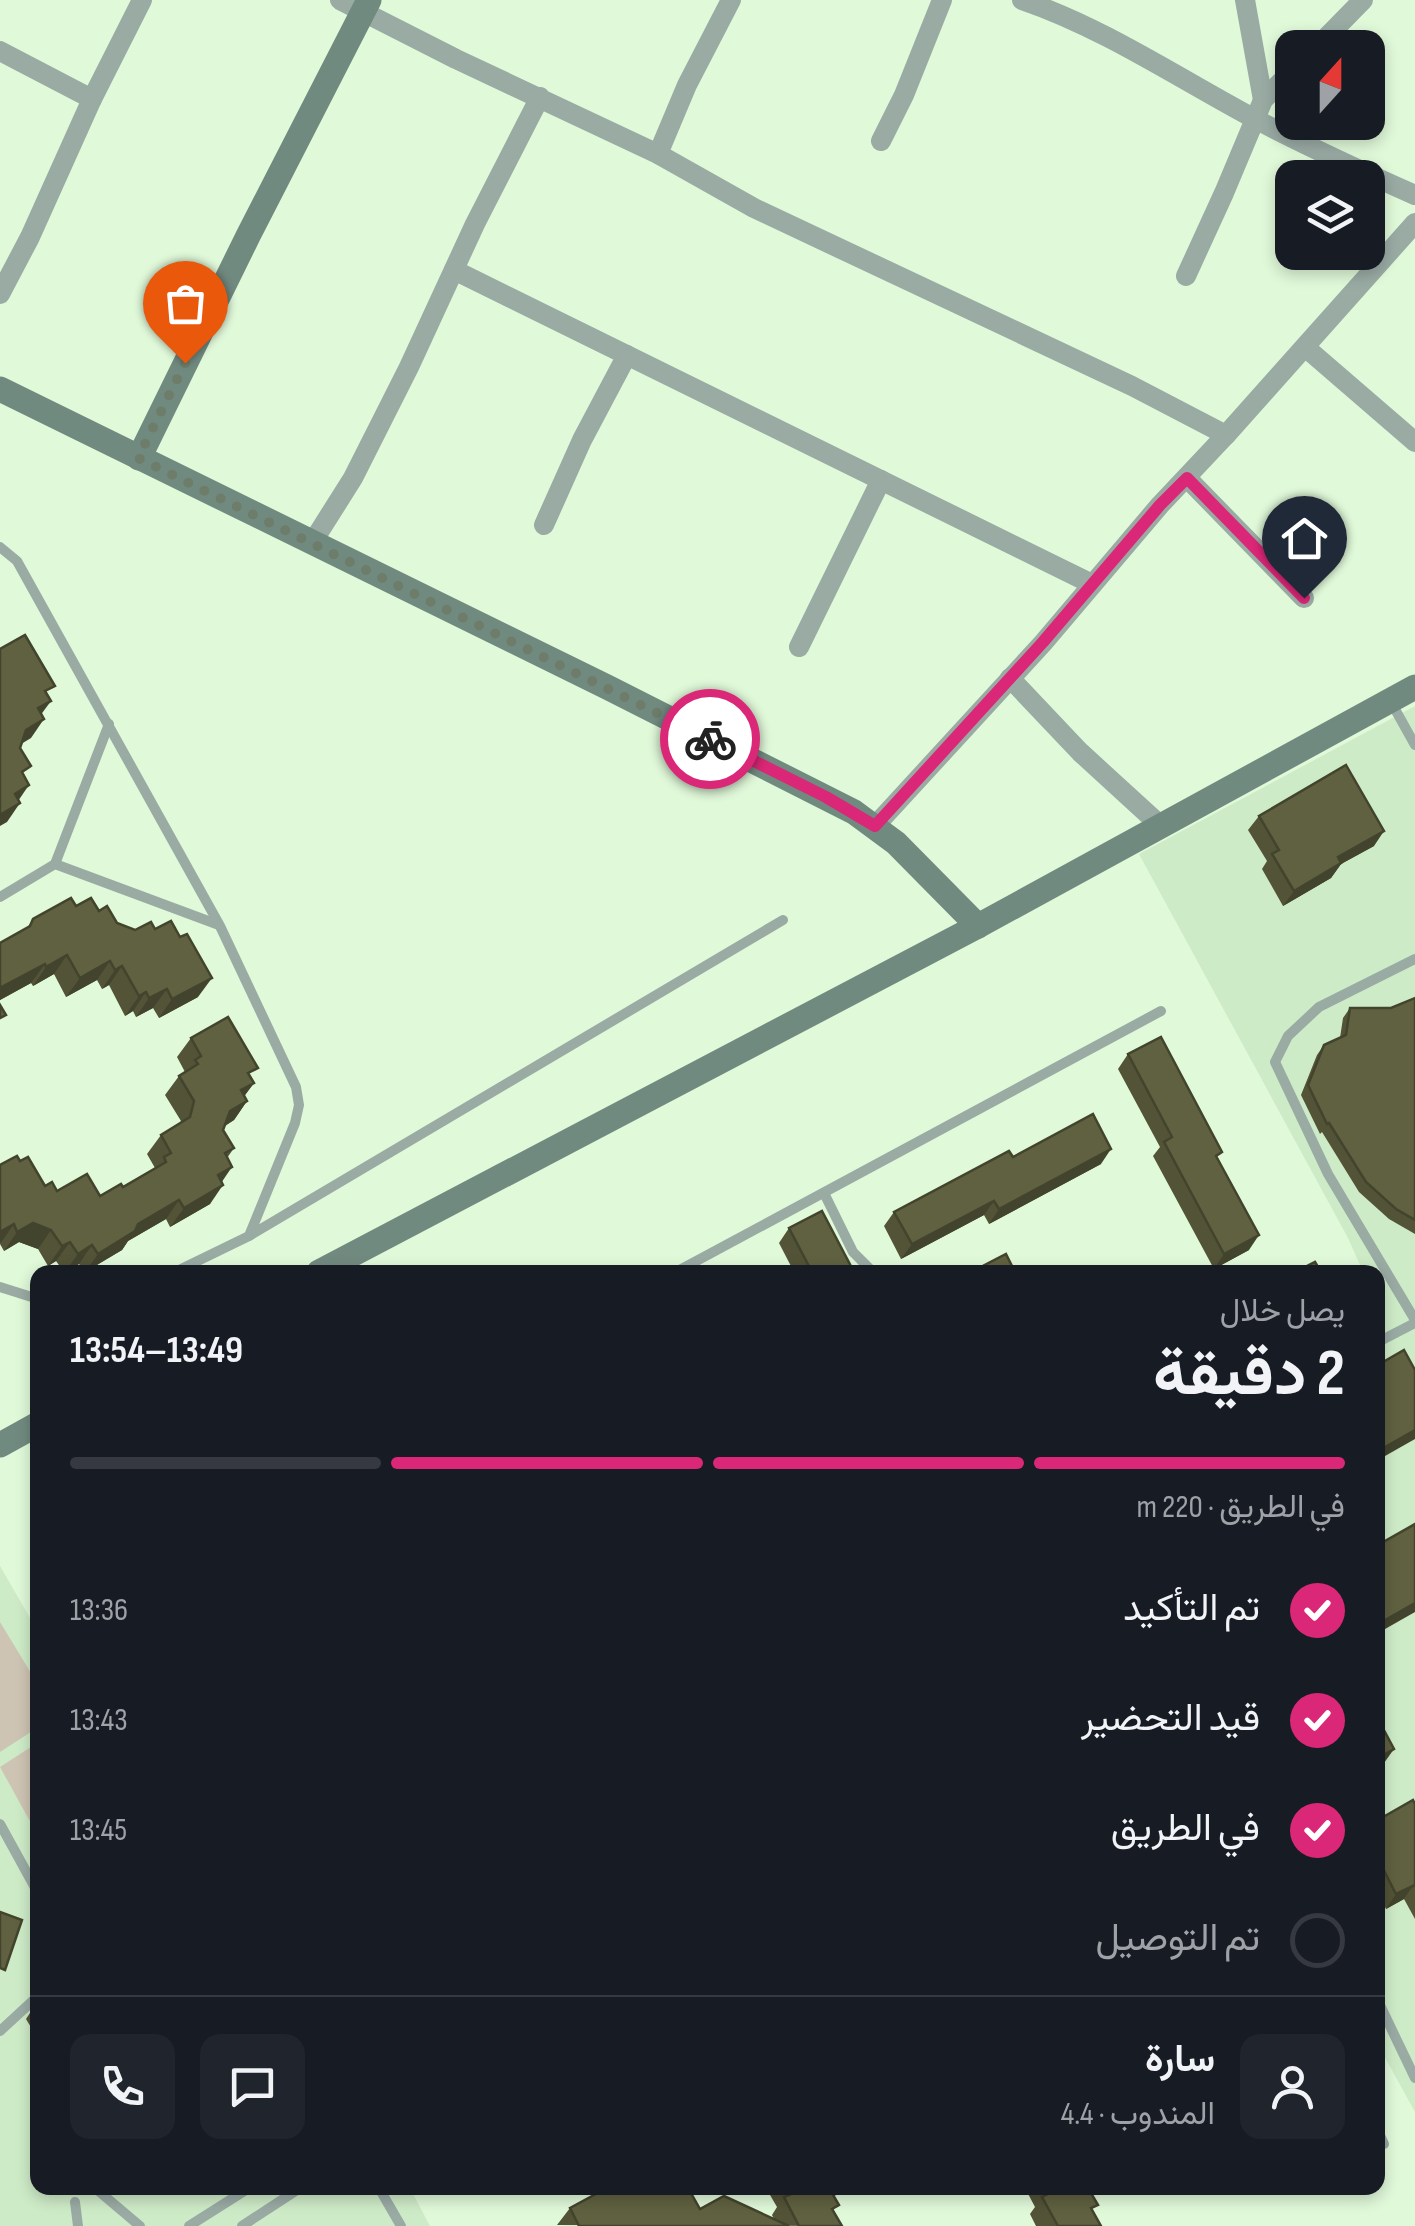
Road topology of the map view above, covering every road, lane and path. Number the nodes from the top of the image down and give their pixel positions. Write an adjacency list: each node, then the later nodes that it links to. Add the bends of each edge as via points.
1 (142, 0): 13 (street)
2 (731, 0): 16 (street)
3 (942, 0): 15 (street)
4 (1022, 0): 8 (street)
5 (1244, 0): 14 (street)
6 (1364, 0): 9 (street)
7 (357, 4): 12 (street); 27 (street)
8 (1046, 4): 14 (street)
9 (1334, 30)
10 (0, 51): 13 (street)
11 (1275, 91): 14 (street)
12 (540, 97): 16 (street); 19 (street)
13 (92, 99): 21 (street)
14 (1259, 109): 17 (street, via 1346,164); 20 (street)
15 (880, 141)
16 (658, 154): 25 (street, via 754,208)
17 (1415, 195)
18 (1415, 224): 22 (street)
19 (454, 270): 23 (street); 31 (street, via 353,478)
20 (1186, 276)
21 (0, 294)
22 (1305, 347): 25 (street); 26 (street)
23 (626, 355): 29 (street); 30 (street)
24 (0, 390): 27 (street)
25 (1226, 435): 28 (street)
26 (1415, 442)
27 (138, 458): 31 (street)
28 (1187, 478): 33 (street); 34 (street)
29 (881, 480): 33 (street); 35 (street)
30 (544, 525)
31 (312, 543): 41 (street)
32 (0, 547): 39 (lane, via 17,561)
33 (1092, 584): 36 (street)
34 (1304, 598)
35 (800, 646)
36 (1010, 678): 41 (street); 42 (street)
37 (1415, 687): 38 (street)
38 (1390, 701): 40 (lane); 42 (street)
39 (109, 724): 43 (lane); 46 (lane)
40 (1415, 745)
41 (875, 826): 47 (street)
42 (1162, 827): 47 (street)
43 (55, 864): 44 (lane); 46 (lane)
44 (0, 897)
45 (783, 920): 51 (lane)
46 (220, 926): 51 (lane, via 299,1105)
47 (978, 926): 53 (street)
48 (1415, 959): 56 (lane, via 1319,1007 1288,1036 1275,1062 1328,1174)
49 (1161, 1012): 50 (lane)
50 (824, 1193): 54 (lane); 55 (lane)
51 (249, 1236): 52 (lane)
52 (189, 1265)
53 (342, 1265)
54 (689, 1265)
55 (865, 1265)
56 (1382, 1265)
57 (1385, 1270): 60 (lane)
58 (0, 1286): 59 (lane)
59 (30, 1296)
60 (1415, 1321): 61 (lane)
61 (1385, 1338)
62 (30, 1428): 63 (street)
63 (0, 1445)
64 (0, 1824): 65 (lane)
65 (30, 1878)
66 (30, 2002): 68 (lane)
67 (1385, 2016): 69 (lane)
68 (0, 2031)
69 (1415, 2078)
70 (103, 2195): 76 (lane)
71 (238, 2195): 77 (lane)
72 (289, 2195): 78 (lane)
73 (383, 2195): 79 (lane)
74 (75, 2202): 75 (lane)
75 (78, 2226)
76 (140, 2226)
77 (189, 2226)
78 (242, 2226)
79 (401, 2226)

